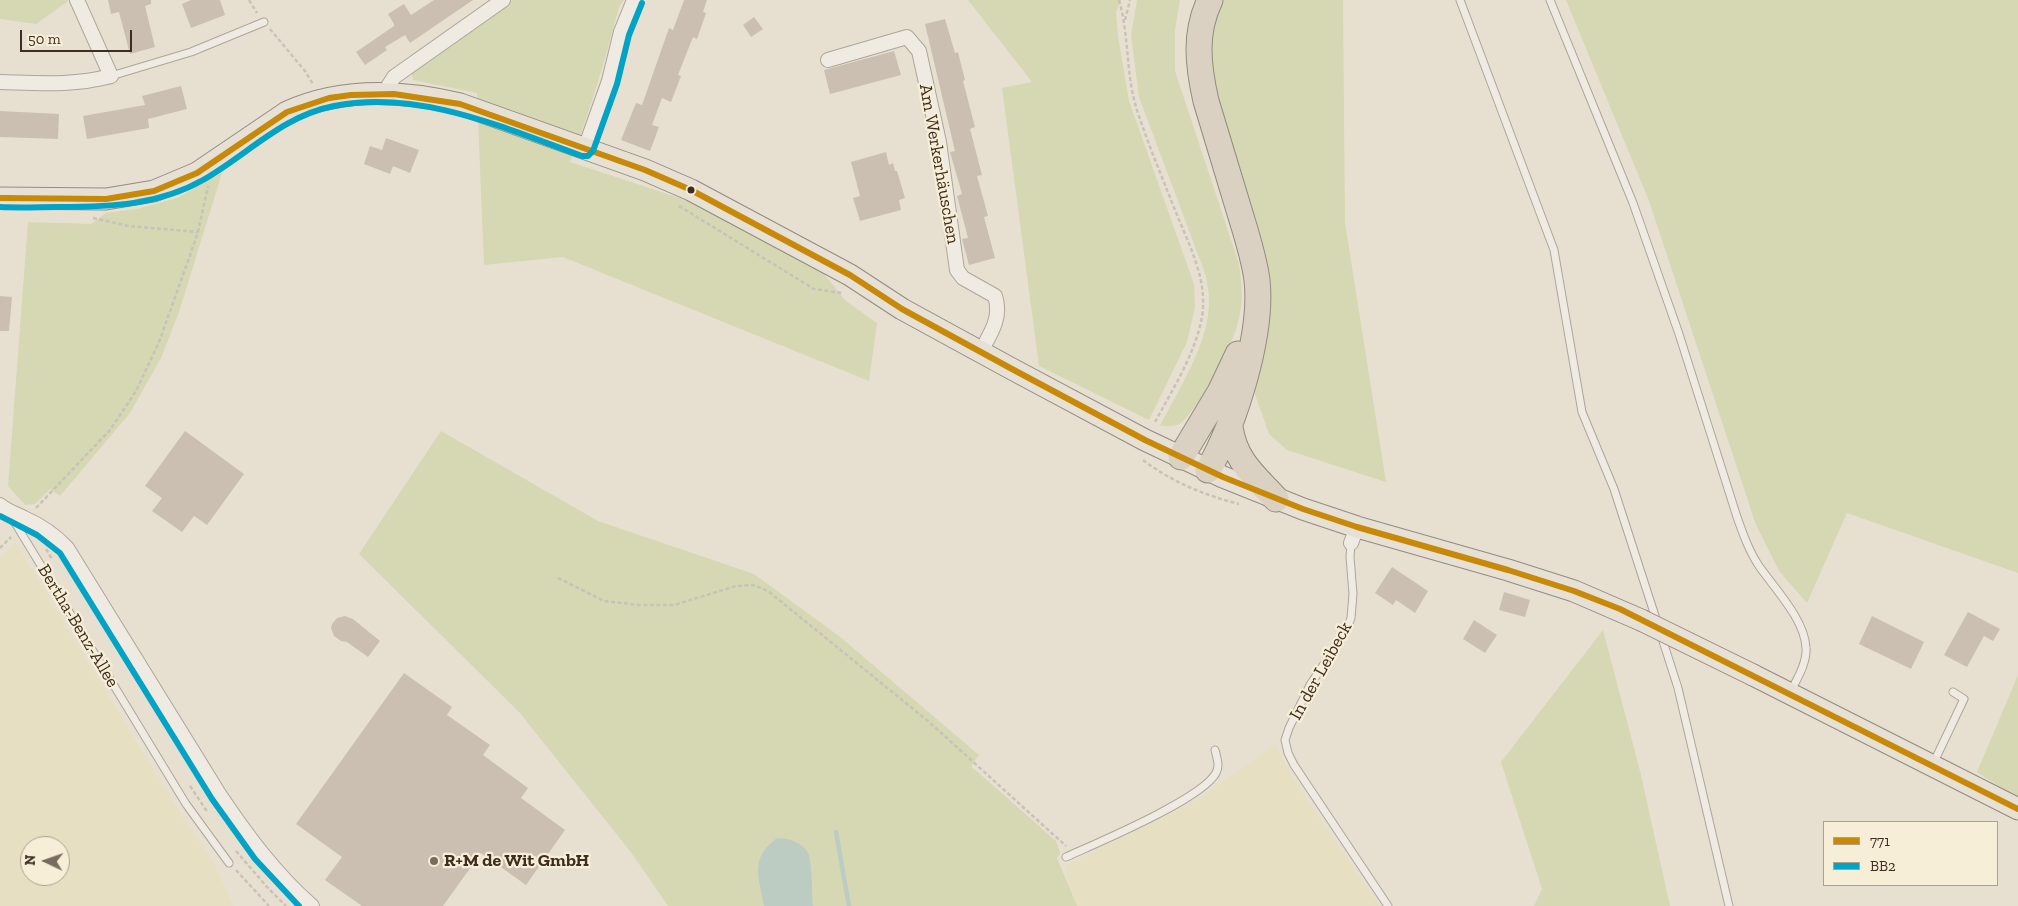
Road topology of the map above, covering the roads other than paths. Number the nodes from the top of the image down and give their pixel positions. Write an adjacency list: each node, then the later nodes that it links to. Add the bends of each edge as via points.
1 (77, 0): 10 (street)
2 (503, 0): 12 (street, via 394,77)
3 (634, 0): 13 (street)
4 (1198, 0): 17 (highway, via 1191,29 1192,77 1246,265 1250,307 1234,363)
5 (1210, 0): 16 (highway, via 1199,36 1200,76 1257,280 1258,308 1253,342)
6 (1460, 0): 32 (lane, via 1554,250 1582,412 1614,490 1678,688)
7 (1550, 0): 24 (lane, via 1633,203 1747,544 1804,635 1804,662)
8 (264, 22): 10 (lane, via 191,52)
9 (828, 60): 15 (street, Am Werkerhäuschen, via 906,38 919,51 939,142 957,270 963,278 995,296 998,304 998,315)
10 (111, 76): 11 (street, via 90,82)
11 (0, 82)
12 (384, 93): 13 (main road, via 460,104); 14 (main road, via 321,100 287,112 214,163 174,184 106,199)
13 (585, 148): 15 (main road, via 667,179 738,214)
14 (0, 198)
15 (981, 351): 17 (main road)
16 (1230, 427): 18 (highway); 19 (highway, via 1234,446 1244,464)
17 (1181, 457): 18 (main road)
18 (1208, 470): 19 (main road)
19 (1276, 499): 22 (main road)
20 (4, 508): 21 (street, Bertha-Benz-Allee)
21 (23, 524): 29 (lane, Bertha-Benz-Allee, via 186,804); 30 (street, Bertha-Benz-Allee, via 54,536 66,548 242,828 275,869)
22 (1354, 535): 24 (main road, bridge, via 1527,576 1574,591 1641,620); 31 (lane, In der Leibeck, via 1350,557 1351,618 1346,632 1310,685 1285,740 1294,765)
23 (1953, 692): 26 (lane, via 1964,699)
24 (1790, 694): 26 (main road)
25 (1215, 750): 28 (lane, via 1217,772 1204,787)
26 (1932, 766): 27 (main road)
27 (2018, 809)
28 (1066, 857)
29 (229, 863)
30 (312, 906)
31 (1388, 906)
32 (1729, 906)

